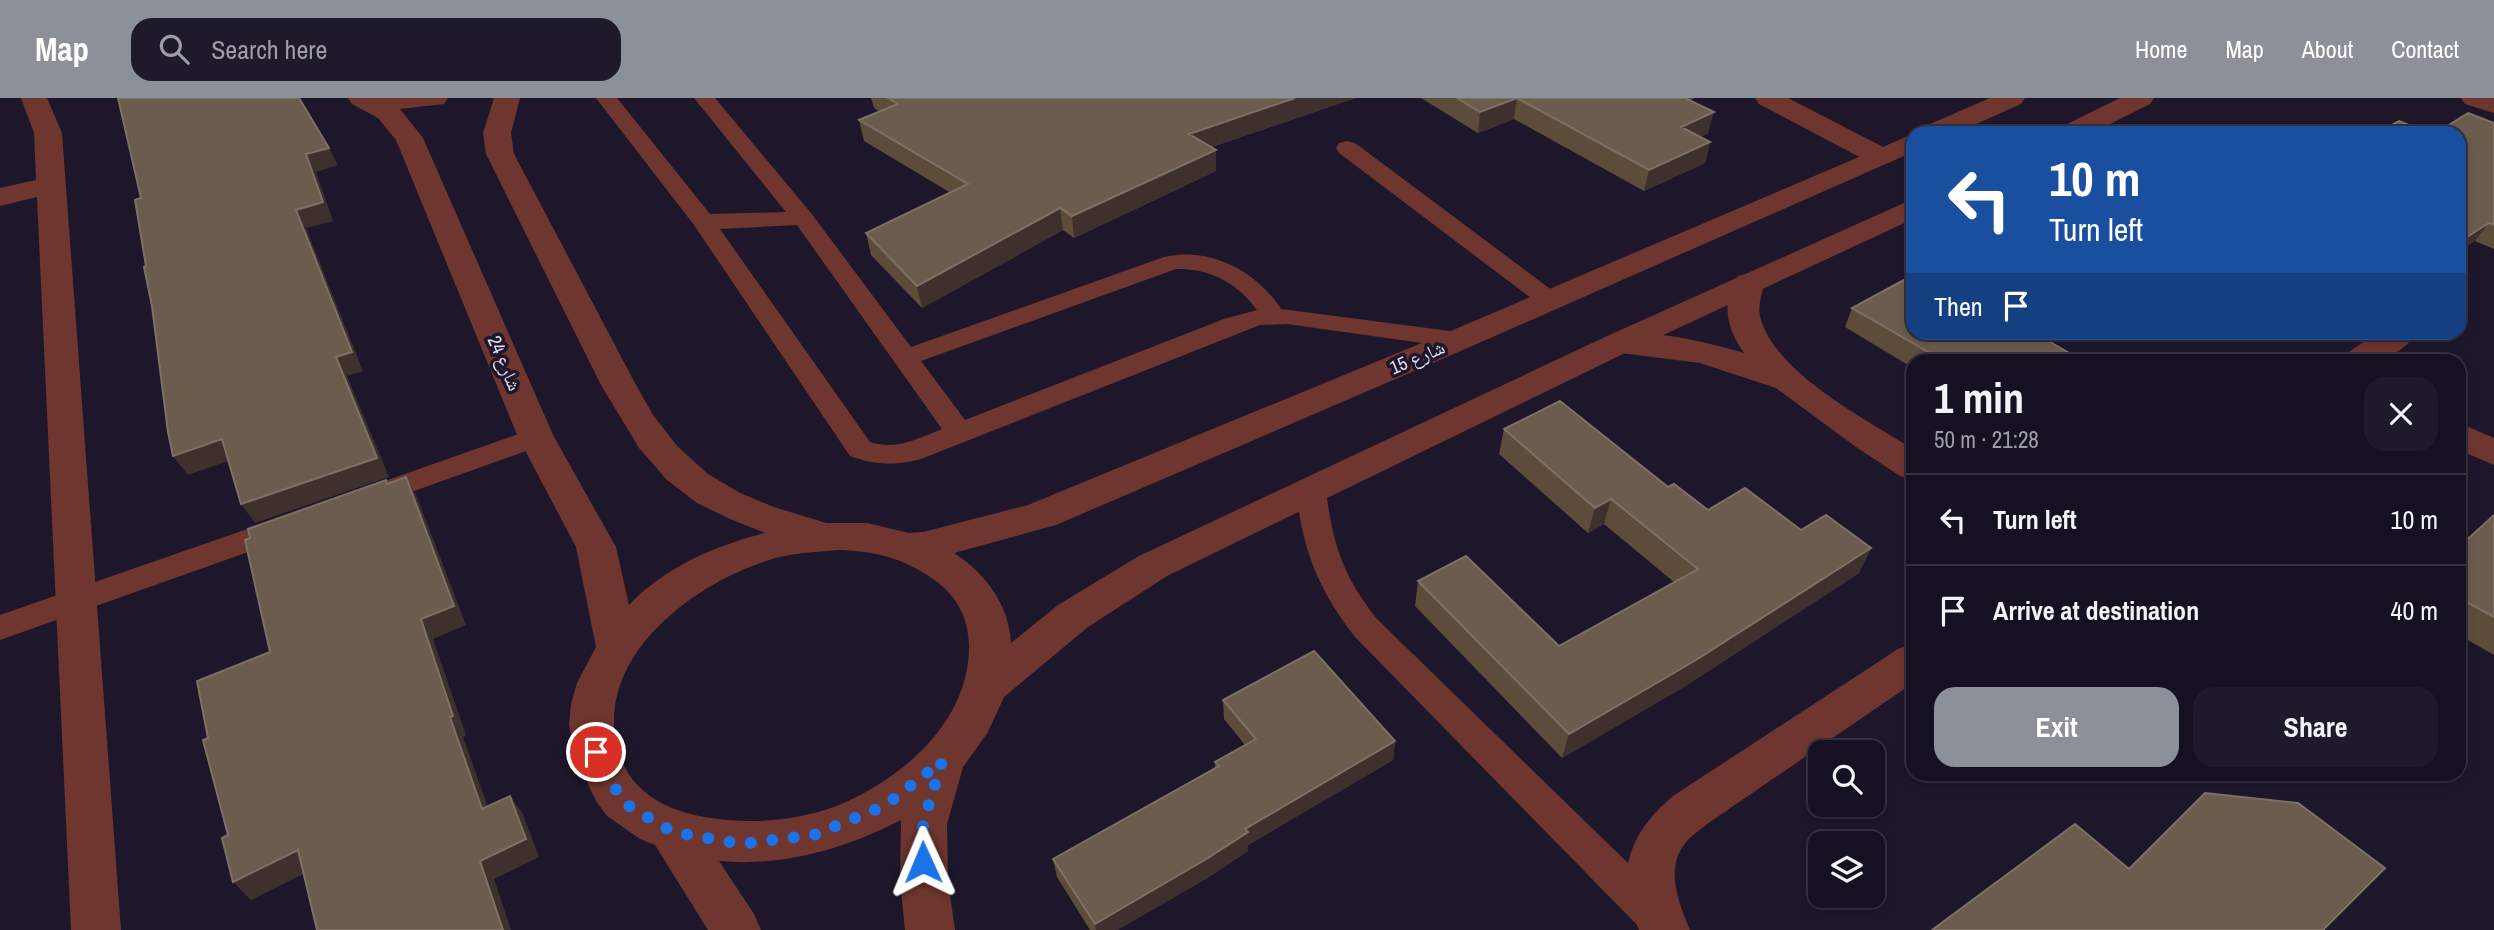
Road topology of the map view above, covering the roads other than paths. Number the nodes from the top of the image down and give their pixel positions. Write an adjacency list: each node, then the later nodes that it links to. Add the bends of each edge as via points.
1 (34, 98): 18 (street, via 48,133)
2 (361, 98): 33 (street, شارع 24, via 388,112 409,138)
3 (368, 98): 4 (street)
4 (435, 98)
5 (507, 98): 38 (street, via 497,133 500,154 628,403 660,451 705,490 735,506)
6 (606, 98): 22 (lane)
7 (704, 98): 21 (lane)
8 (1768, 98): 17 (street)
9 (2012, 98): 13 (street)
10 (2141, 98): 14 (street)
11 (2474, 98): 12 (street)
12 (2494, 105)
13 (1949, 126)
14 (2085, 126)
15 (1906, 145): 17 (street, شارع 15)
16 (1347, 148): 24 (lane)
17 (1880, 156): 24 (street, شارع 15)
18 (50, 185): 19 (street); 40 (street)
19 (0, 197)
20 (1906, 211): 23 (street)
21 (803, 218): 22 (lane); 30 (lane)
22 (703, 221): 32 (lane, via 860,449 900,455)
23 (1749, 283): 28 (street); 31 (street, via 1742,301 1753,343 1769,365)
24 (1548, 299): 26 (street, شارع 15)
25 (1273, 316): 26 (lane); 30 (lane, via 1258,295 1219,266 1197,260 1173,262); 32 (lane, via 1233,324)
26 (1458, 340): 39 (street, شارع 15, via 1075,502 984,533)
27 (2390, 340): 29 (street)
28 (1617, 344): 31 (street, via 1707,353); 37 (street)
29 (2370, 354)
30 (905, 358): 32 (lane)
31 (1793, 385): 36 (street)
32 (960, 433)
33 (536, 437): 40 (lane); 42 (street, شارع 24, via 596,547)
34 (2466, 439): 35 (street)
35 (2494, 453)
36 (1906, 462)
37 (1311, 491): 44 (street, via 1112,589); 47 (lane, via 1317,538 1342,599)
38 (823, 535): 39 (street, via 870,537); 42 (street, via 776,542 729,557 685,581 648,611)
39 (913, 548): 44 (street, via 952,570 979,602 991,642)
40 (77, 601): 41 (lane); 48 (street)
41 (0, 628)
42 (617, 647): 46 (street, via 597,688 590,732 602,772 630,807)
43 (1906, 666): 47 (street, via 1690,810 1661,837 1651,876)
44 (988, 686): 45 (street, via 970,724)
45 (942, 761): 46 (street, via 886,805 814,835 740,844); 50 (street, via 923,824)
46 (673, 832): 49 (street)
47 (1662, 925)
48 (96, 930)
49 (736, 930)
50 (930, 930)

